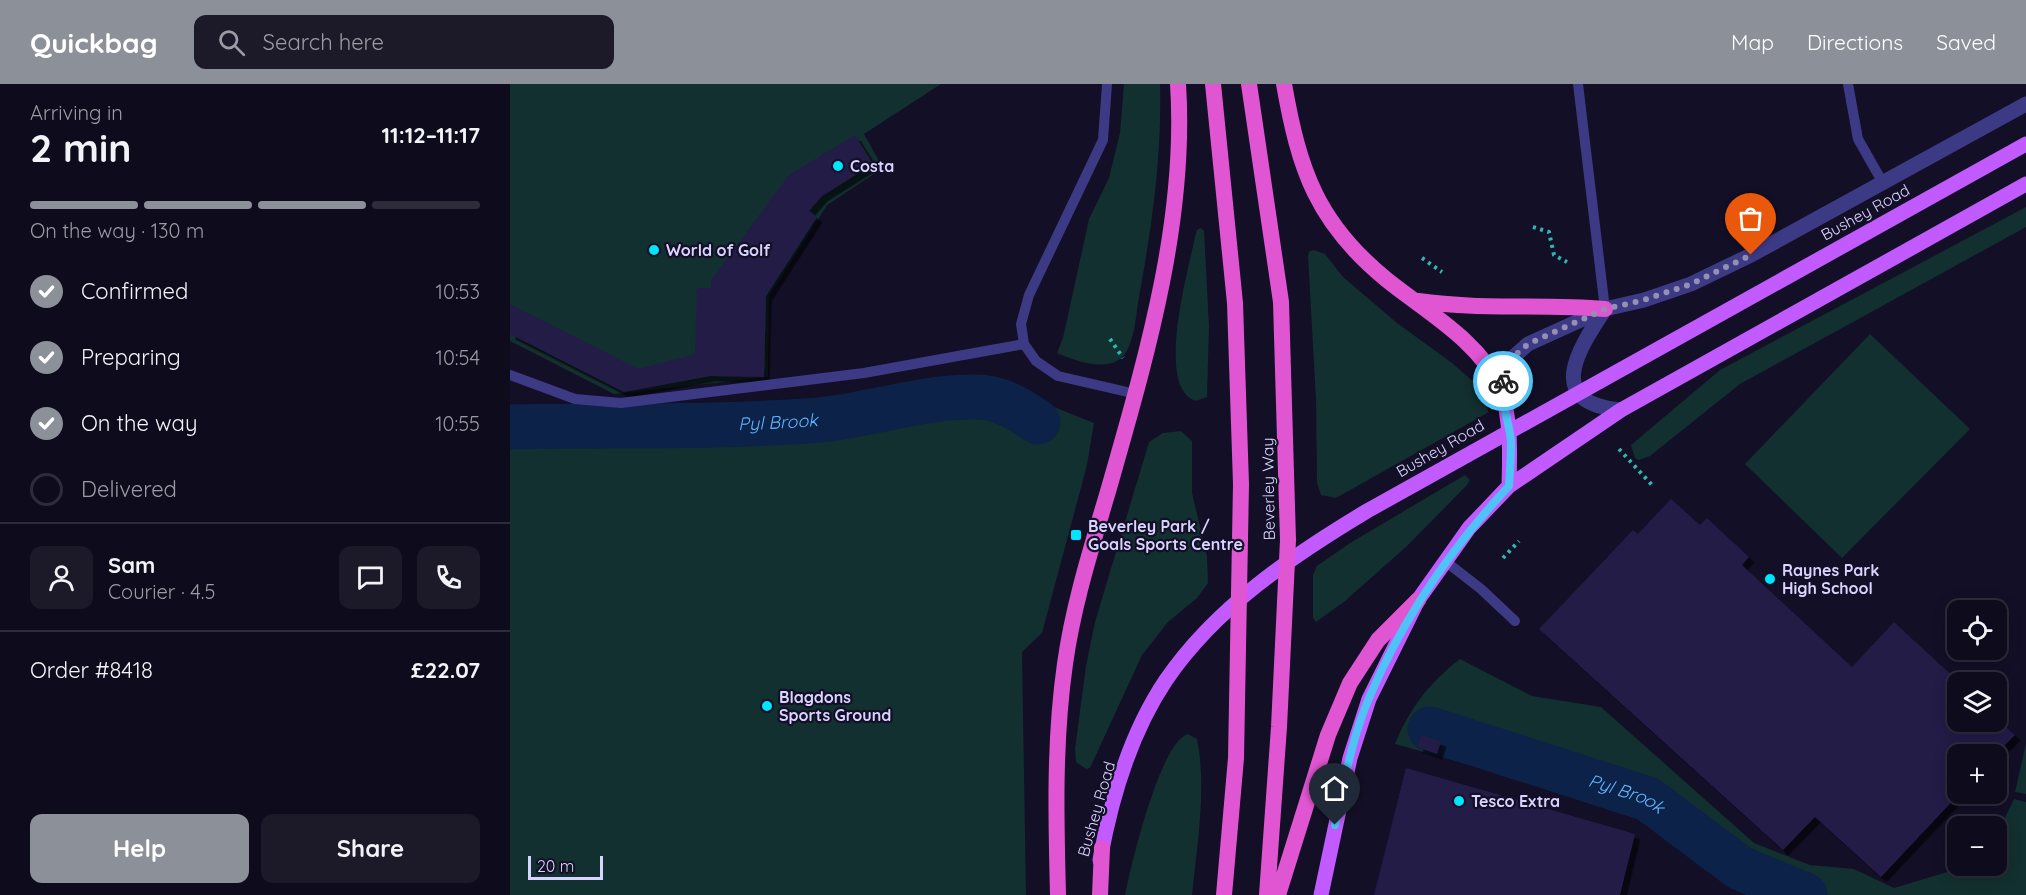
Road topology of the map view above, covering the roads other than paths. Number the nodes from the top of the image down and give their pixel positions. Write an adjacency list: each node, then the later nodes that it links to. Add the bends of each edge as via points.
1 (1107, 84): 14 (lane, via 1102,140 1029,295 1021,324)
2 (1178, 84): 17 (highway, via 1175,196 1158,304)
3 (1212, 84): 27 (highway, Beverley Way, via 1235,303 1241,484 1236,758)
4 (1249, 84): 28 (highway, Beverley Way, via 1281,302 1288,540 1280,727)
5 (1284, 84): 12 (highway, via 1306,177 1329,220 1387,279)
6 (1578, 84): 13 (lane)
7 (1848, 84): 10 (lane, via 1858,139)
8 (2026, 104): 10 (street, Bushey Road)
9 (2026, 144): 23 (main road, Bushey Road, via 1527,420 1309,546 1254,587 1192,648 1166,681 1144,719 1119,783)
10 (1883, 183): 13 (street, Bushey Road, via 1691,284)
11 (2026, 184): 18 (main road)
12 (1418, 301): 13 (highway, via 1485,308); 16 (highway, via 1491,367)
13 (1605, 309): 16 (street, Bushey Road, via 1517,352 1506,369); 18 (street, via 1575,363 1573,384 1585,401)
14 (1024, 344): 15 (lane, via 864,373 621,403 575,399); 17 (lane, via 1036,361 1058,376)
15 (510, 375)
16 (1501, 388): 19 (main road, via 1511,442)
17 (1136, 394): 24 (highway, via 1085,570 1065,664 1058,744)
18 (1621, 410): 19 (main road)
19 (1509, 486): 20 (main road, via 1469,528)
20 (1445, 561): 21 (main road); 22 (lane)
21 (1418, 600): 29 (highway, via 1378,640 1350,682 1328,735); 30 (main road, via 1365,709 1350,758)
22 (1515, 621)
23 (1102, 848): 25 (main road, Bushey Road); 26 (highway)
24 (1058, 895)
25 (1093, 895)
26 (1100, 895)
27 (1224, 895)
28 (1267, 895)
29 (1278, 895)
30 (1321, 895)

